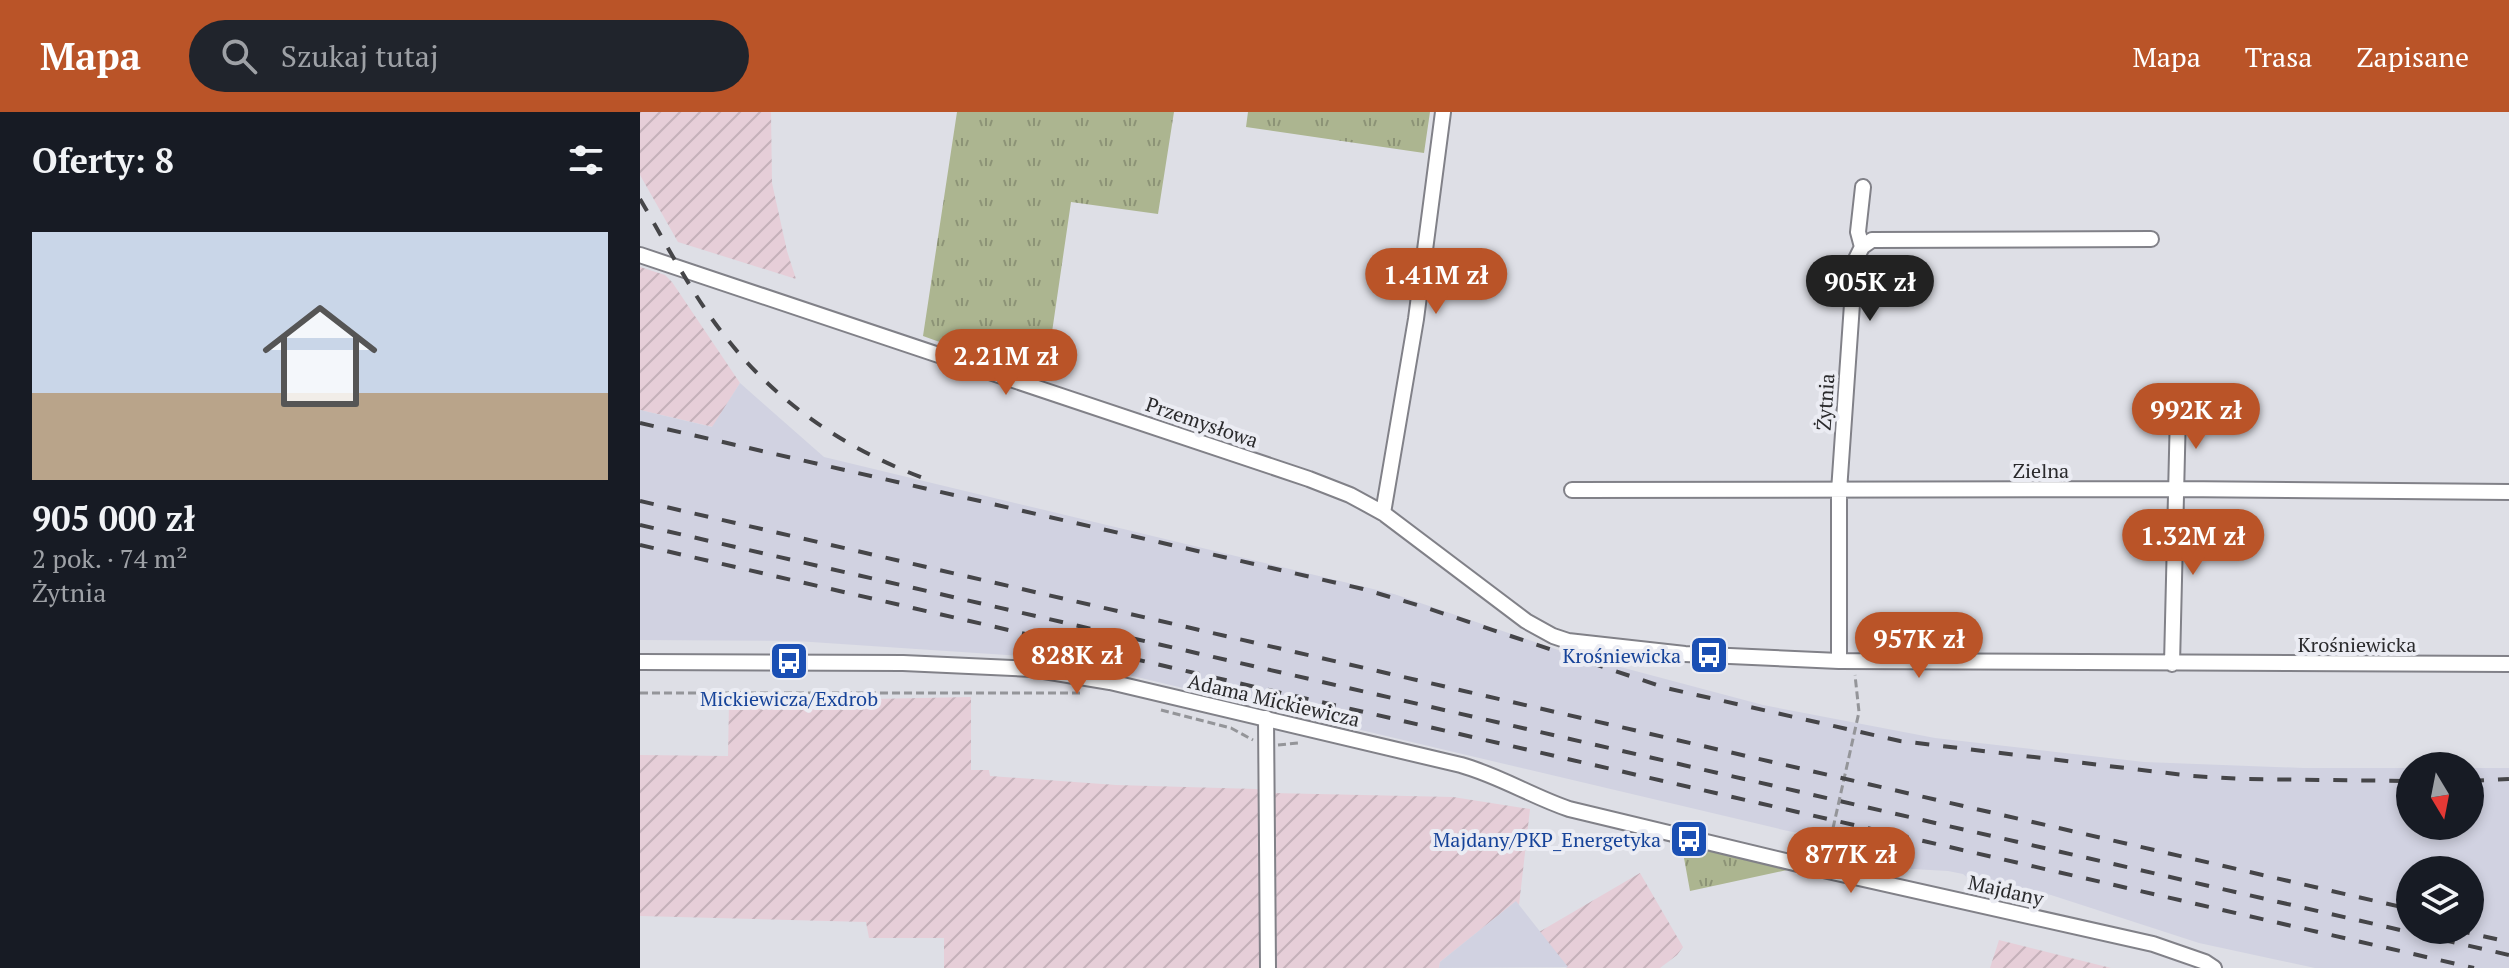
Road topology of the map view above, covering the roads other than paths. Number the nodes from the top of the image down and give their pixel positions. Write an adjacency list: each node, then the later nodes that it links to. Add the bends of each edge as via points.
1 (1443, 112): 11 (street)
2 (1863, 187): 4 (street, Żytnia, via 1858,232)
3 (2151, 239): 4 (street, via 1872,240)
4 (1862, 247): 9 (street, Żytnia, via 1855,261)
5 (640, 255): 11 (street, Przemysłowa, via 1309,479)
6 (2178, 411): 7 (street)
7 (2175, 489): 9 (street, Zielna); 10 (street, Zielna); 14 (street)
8 (1572, 490): 9 (street, Zielna)
9 (1839, 491): 12 (street, Żytnia)
10 (2509, 492)
11 (1383, 513): 12 (street, Krośniewicka, via 1526,621 1568,641 1685,654)
12 (1839, 661): 14 (street, Krośniewicka)
13 (640, 662): 16 (street, Adama Mickiewicza, via 889,662 1032,669)
14 (2172, 664): 15 (street, Krośniewicka)
15 (2509, 664)
16 (1266, 718): 17 (street, Adama Mickiewicza, via 1461,765); 18 (street)
17 (1511, 783): 19 (street, Majdany, via 1569,809 2153,944)
18 (1268, 968)
19 (2214, 968)

